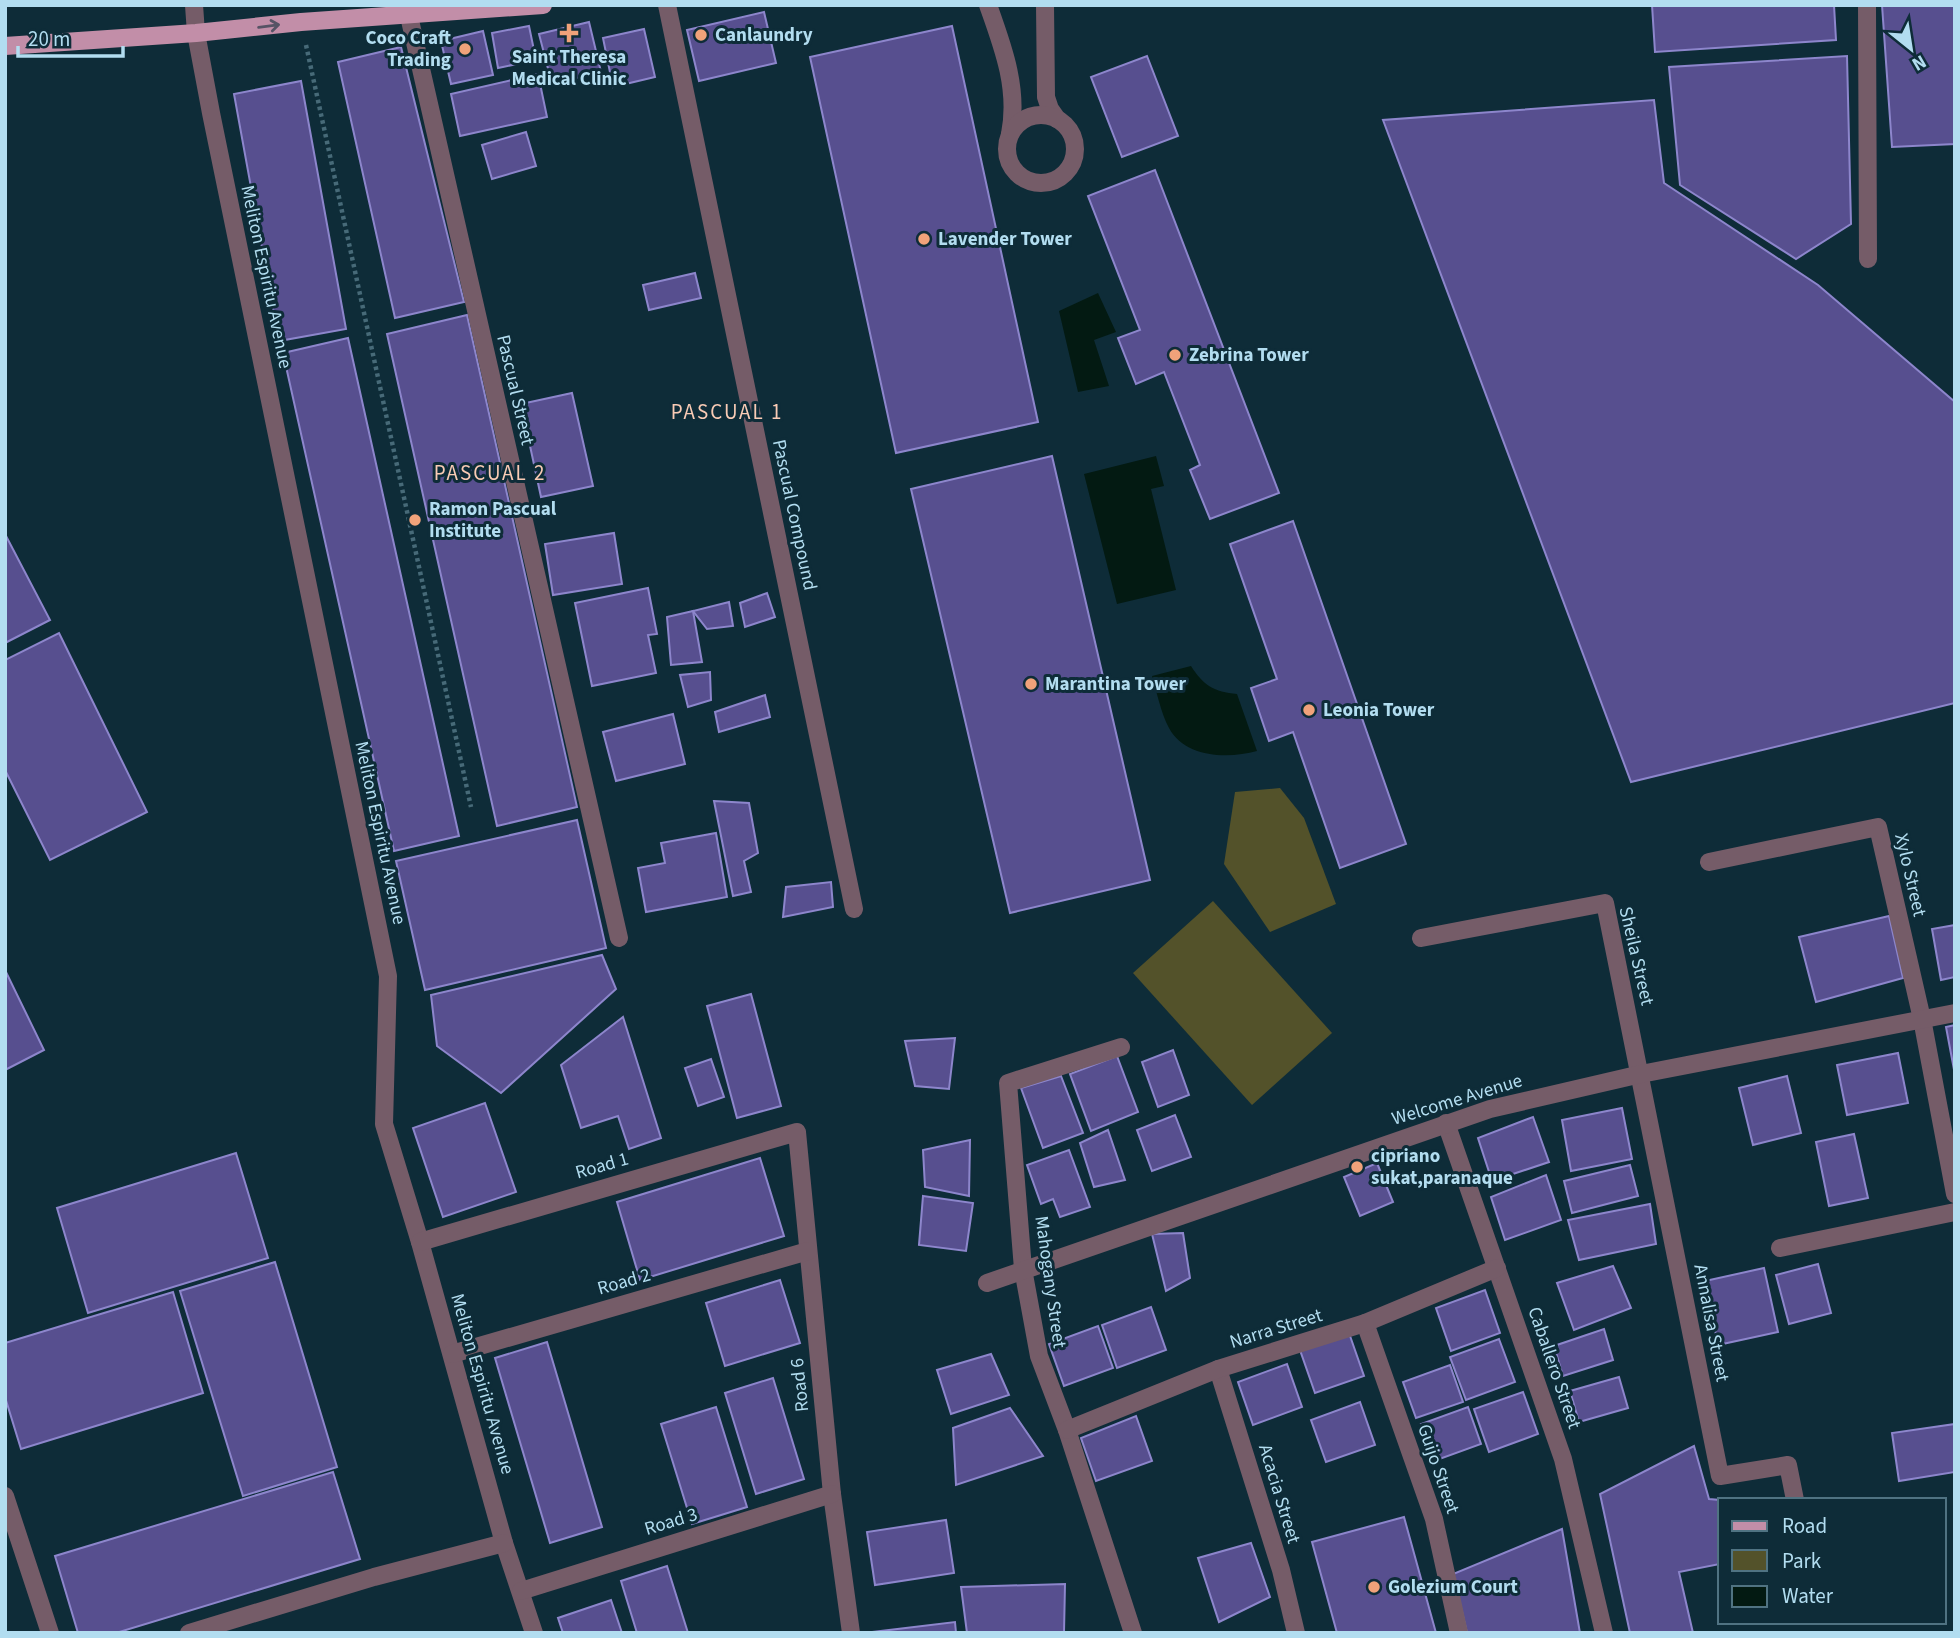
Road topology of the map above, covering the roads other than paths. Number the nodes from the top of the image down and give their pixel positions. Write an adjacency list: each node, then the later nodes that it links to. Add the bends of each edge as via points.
1 (194, 5): 8 (street, Meliton Espiritu Avenue)
2 (543, 5): 7 (main road)
3 (667, 5): 14 (street, Pascual Compound)
4 (988, 5): 11 (street, via 1012,80)
5 (1045, 5): 10 (street, via 1046,96)
6 (1867, 5): 12 (street)
7 (409, 16): 8 (main road, one-way to 7); 15 (street, Pascual Street)
8 (196, 33): 9 (main road); 25 (street, Meliton Espiritu Avenue, via 388,976 384,1124)
9 (5, 46)
10 (1057, 119): 11 (street, via 1031,117); 11 (street, via 1066,126 1075,148 1068,169 1049,181 1026,179 1012,168 1007,145)
11 (1010, 134)
12 (1868, 259)
13 (1709, 862): 18 (street, Xylo Street, via 1878,827)
14 (854, 909)
15 (619, 938)
16 (1421, 938): 20 (street, Sheila Street, via 1605,903)
17 (1955, 1013): 18 (street, Welcome Avenue)
18 (1922, 1019): 20 (street, Welcome Avenue); 23 (street)
19 (1121, 1047): 29 (street, Mahogany Street, via 1008,1083)
20 (1641, 1074): 21 (street, Welcome Avenue); 37 (street, Annalisa Street, via 1720,1476 1788,1465)
21 (1446, 1122): 28 (street, Caballero Street); 29 (street, Welcome Avenue)
22 (797, 1132): 25 (street, Road 1); 27 (street, Road 6)
23 (1955, 1194)
24 (1955, 1212): 26 (street)
25 (420, 1242): 32 (street, Meliton Espiritu Avenue)
26 (1780, 1248)
27 (808, 1251): 32 (street, Road 2); 35 (street, Road 6)
28 (1497, 1268): 31 (street, Narra Street); 47 (street, Caballero Street, via 1563,1459)
29 (1023, 1269): 30 (street, Welcome Avenue); 34 (street, Mahogany Street, via 1039,1356)
30 (987, 1283)
31 (1365, 1323): 33 (street, Narra Street); 46 (street, Guijo Street, via 1434,1519)
32 (452, 1354): 38 (street, Meliton Espiritu Avenue)
33 (1219, 1369): 34 (street, Narra Street); 45 (street, Acacia Street)
34 (1067, 1430): 44 (street, Mahogany Street)
35 (832, 1494): 39 (street, Road 3); 43 (street, Road 6)
36 (5, 1496): 40 (street)
37 (1795, 1498)
38 (504, 1544): 39 (street, Meliton Espiritu Avenue); 41 (street, via 374,1577)
39 (521, 1591): 42 (street, Meliton Espiritu Avenue)
40 (50, 1633)
41 (189, 1633)
42 (534, 1633)
43 (851, 1633)
44 (1133, 1633)
45 (1296, 1633)
46 (1459, 1633)
47 (1604, 1633)

